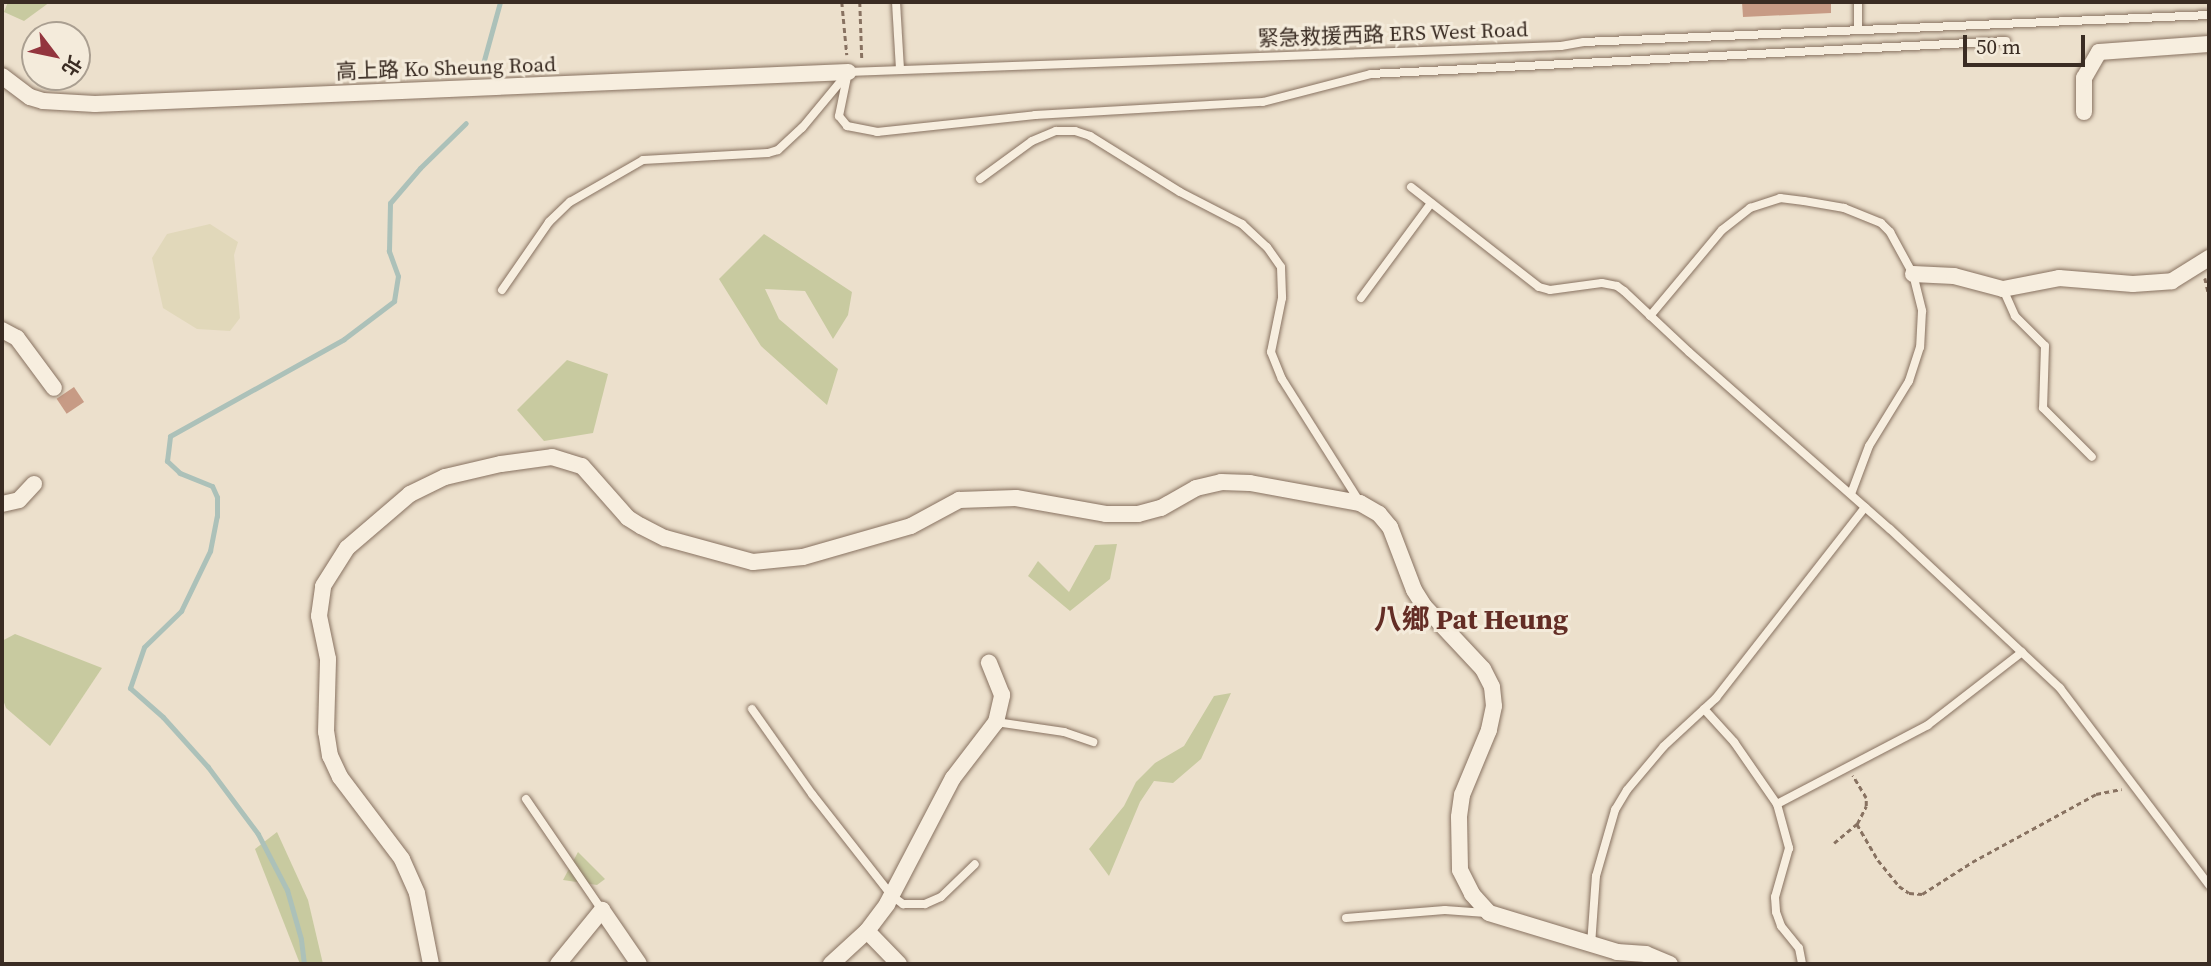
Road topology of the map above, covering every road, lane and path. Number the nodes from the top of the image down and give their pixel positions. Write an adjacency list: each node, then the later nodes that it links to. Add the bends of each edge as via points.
1 (842, 2): 10 (path)
2 (860, 2): 10 (path)
3 (896, 2): 9 (lane)
4 (1858, 2): 6 (lane)
5 (2209, 15): 6 (lane, 緊急救援西路 ERS West Road)
6 (1858, 30): 9 (lane, 緊急救援西路 ERS West Road, via 1561,46)
7 (2006, 41): 10 (lane, via 1371,74 1263,102 1035,115 877,132 847,126 839,116)
8 (2209, 44): 12 (street, via 2099,52 2084,78)
9 (900, 69): 10 (lane, 高上路 Ko Sheung Road)
10 (855, 72): 11 (street, 高上路 Ko Sheung Road, via 95,104 43,101); 19 (lane, via 778,150 643,160 570,202 549,222)
11 (2, 76)
12 (2084, 112)
13 (980, 179): 27 (lane, via 1032,141 1056,131 1075,131 1242,224 1281,267 1282,298 1271,352 1282,379)
14 (1411, 187): 15 (lane)
15 (1431, 203): 20 (lane); 21 (lane, via 1539,288 1617,286)
16 (2209, 258): 18 (street, via 2172,281 2133,284 2059,278)
17 (1913, 274): 18 (street, via 1954,276); 21 (lane, via 1881,223 1844,208 1780,198 1732,220); 26 (lane, via 1922,311 1920,347 1909,380 1869,446)
18 (2003, 289): 24 (lane, via 2015,316 2045,346 2043,408)
19 (502, 290)
20 (1361, 298)
21 (1650, 316): 26 (lane)
22 (2, 330): 23 (street, via 17,338)
23 (54, 388)
24 (2092, 457)
25 (34, 484): 28 (street, via 19,500)
26 (1851, 494): 29 (lane)
27 (1360, 503): 46 (street, via 1390,527 1419,598 1483,669 1492,687 1489,730 1462,795 1458,849 1467,885); 50 (street, via 1221,482 1138,514 1106,514 1016,498 960,500 911,526 803,556 753,562 665,538 628,518 582,466 552,457 445,477 410,494 368,528 334,565 323,586 319,616 328,659 326,732 330,756 340,777 402,859 417,893)
28 (2, 504)
29 (1865, 507): 30 (lane); 33 (lane)
30 (2022, 652): 36 (lane, via 1928,726); 37 (lane, via 2060,688)
31 (989, 662): 34 (street, via 1002,695)
32 (752, 709): 44 (lane)
33 (1704, 709): 39 (lane, via 1734,742); 49 (lane, via 1644,768 1615,810 1596,876)
34 (996, 722): 35 (lane, via 1064,732); 44 (street, via 953,778)
35 (1093, 742)
36 (1849, 768): 39 (lane); 40 (path, via 1866,798)
37 (2136, 788): 40 (path, via 2096,794 1922,894 1909,894 1899,886); 43 (lane)
38 (526, 799): 45 (lane)
39 (1777, 804): 56 (lane, via 1789,848 1775,897 1776,912 1799,948)
40 (1857, 824): 41 (path)
41 (1834, 843)
42 (975, 864): 44 (lane, via 954,887 925,904 903,904)
43 (2209, 885)
44 (892, 896): 48 (street)
45 (602, 910): 51 (street); 52 (street)
46 (1489, 913): 47 (lane, via 1445,910); 49 (street)
47 (1346, 918)
48 (867, 930): 53 (street); 54 (street)
49 (1591, 945): 55 (street, via 1646,954)
50 (431, 964)
51 (558, 964)
52 (639, 964)
53 (831, 964)
54 (899, 964)
55 (1670, 964)
56 (1802, 964)

